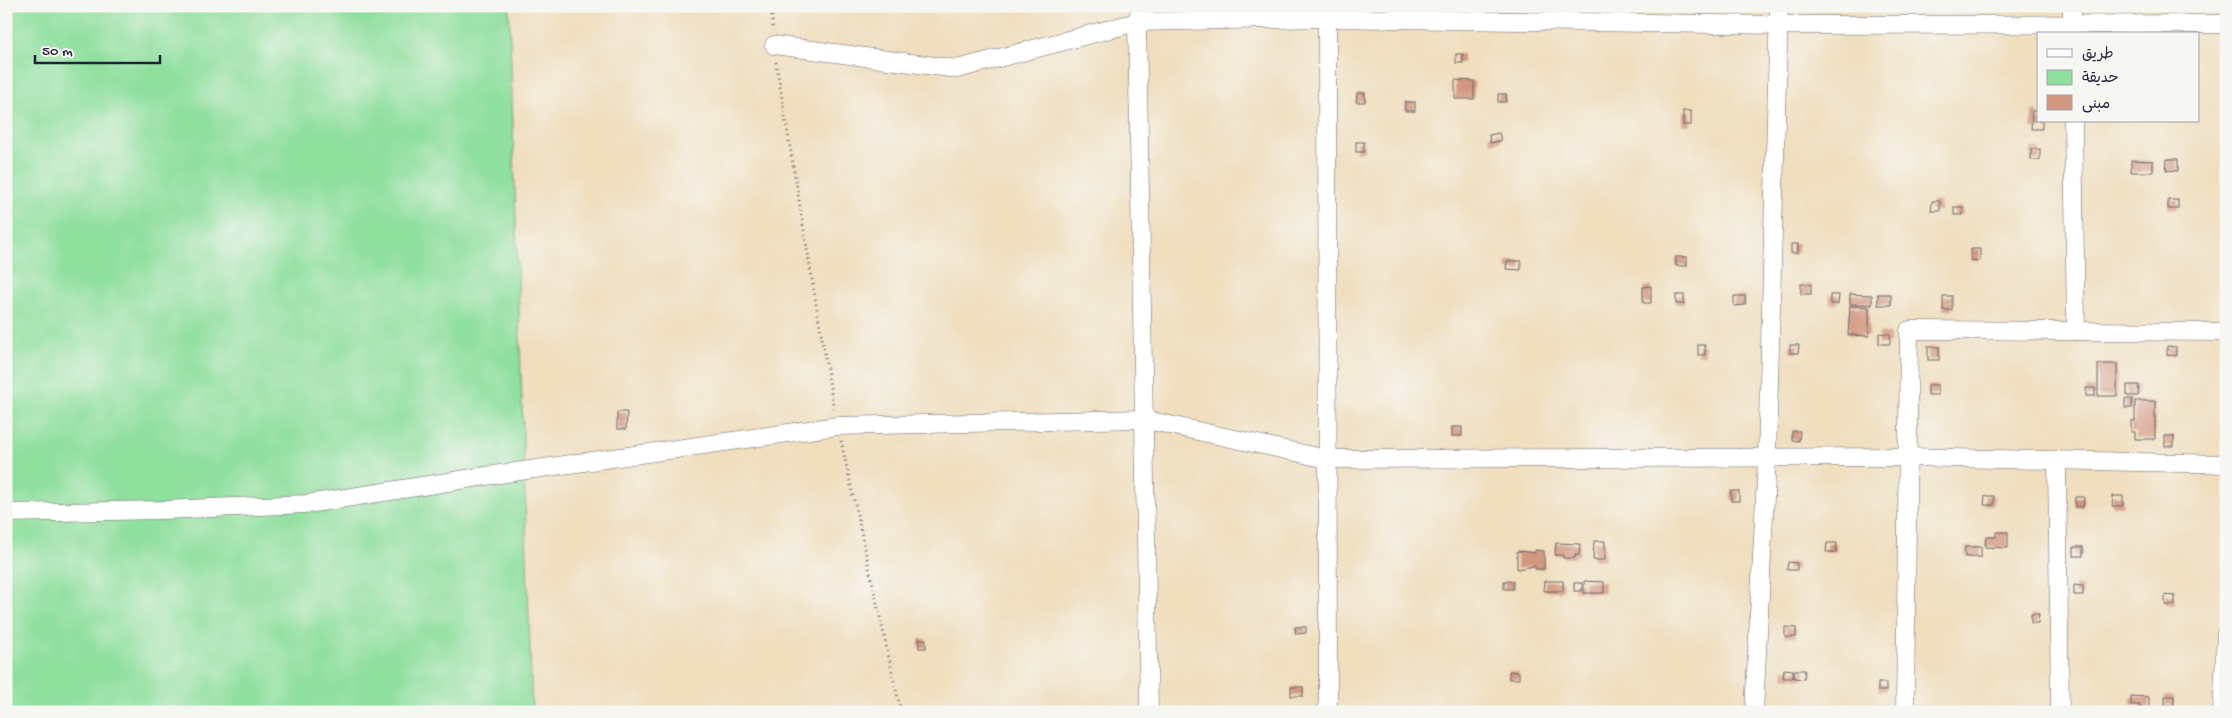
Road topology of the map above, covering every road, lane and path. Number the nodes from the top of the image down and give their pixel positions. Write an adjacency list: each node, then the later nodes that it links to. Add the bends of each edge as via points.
1 (771, 6): 9 (path)
2 (1779, 6): 7 (street)
3 (2072, 6): 8 (street)
4 (1139, 14): 5 (street); 9 (street, via 957,69); 13 (street)
5 (1327, 18): 7 (street); 17 (street)
6 (2226, 24): 8 (street)
7 (1779, 25): 8 (street); 16 (street)
8 (2072, 29)
9 (774, 45): 14 (path)
10 (2073, 122): 11 (street)
11 (2076, 331): 12 (street); 15 (street, via 1909,330)
12 (2226, 332)
13 (1142, 419): 14 (street); 17 (street); 23 (street)
14 (837, 426): 20 (street, via 307,504); 22 (path)
15 (1908, 457): 16 (street); 18 (street); 26 (street)
16 (1767, 458): 17 (street); 25 (street)
17 (1327, 459): 24 (street)
18 (2057, 460): 19 (street); 27 (street)
19 (2226, 464)
20 (6, 512)
21 (2226, 633): 28 (street)
22 (901, 712)
23 (1149, 712)
24 (1328, 712)
25 (1754, 712)
26 (1905, 712)
27 (2060, 712)
28 (2222, 712)

